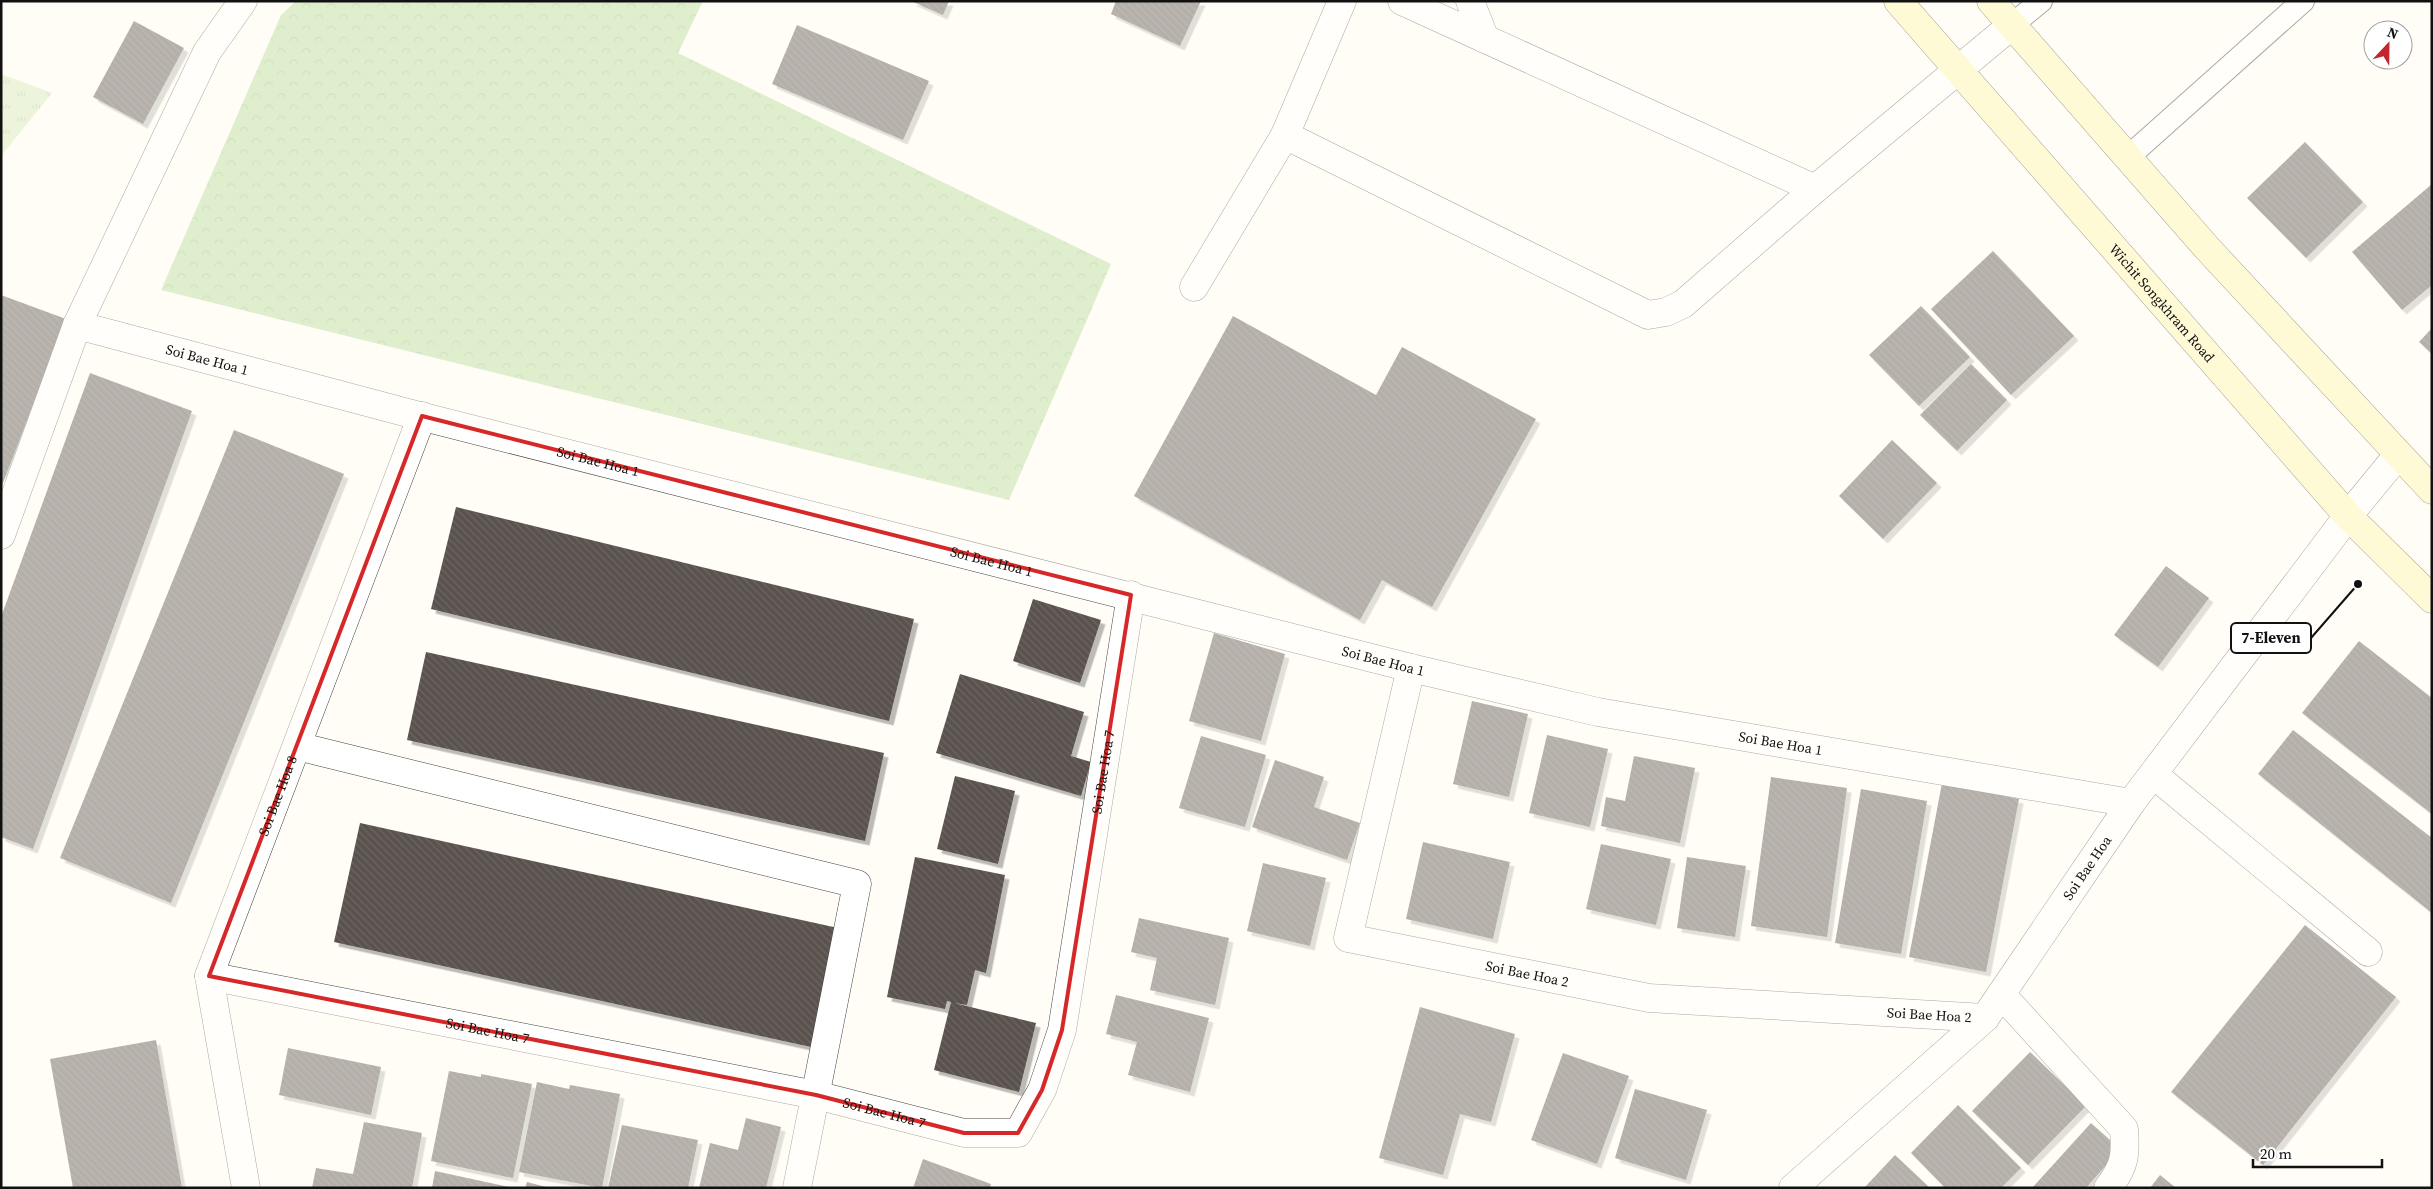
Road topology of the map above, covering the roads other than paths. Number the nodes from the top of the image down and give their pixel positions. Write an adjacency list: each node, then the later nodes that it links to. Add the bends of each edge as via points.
1 (243, 1): 16 (street, via 207,52)
2 (1342, 1): 12 (street)
3 (1402, 1): 10 (street)
4 (1470, 1): 10 (street)
5 (1898, 1): 11 (main road, Wichit Songkhram Road)
6 (1991, 1): 9 (main road)
7 (2041, 1): 9 (lane)
8 (2303, 1): 13 (lane)
9 (2012, 25): 11 (street); 13 (main road)
10 (1485, 39): 14 (street)
11 (1958, 70): 14 (street); 20 (main road, Wichit Songkhram Road)
12 (1285, 135): 14 (street, via 1648,315 1666,312 1683,304); 15 (street)
13 (2127, 158): 18 (main road)
14 (1815, 189)
15 (1194, 287)
16 (77, 326): 17 (street, Soi Bae Hoa 1); 21 (street)
17 (422, 416): 22 (street, Soi Bae Hoa 1); 25 (street, Soi Bae Hoa 8)
18 (2398, 455): 19 (main road); 20 (street, Soi Bae Hoa)
19 (2432, 490)
20 (2348, 516): 23 (main road, Wichit Songkhram Road); 26 (street, Soi Bae Hoa)
21 (1, 535)
22 (1131, 595): 24 (street, Soi Bae Hoa 1); 32 (street, Soi Bae Hoa 7, via 1062,1030 1042,1090 1018,1134 964,1133)
23 (2432, 599)
24 (1411, 668): 27 (street, Soi Bae Hoa 1, via 1598,712); 31 (street, Soi Bae Hoa 2, via 1348,938 1649,998)
25 (297, 746): 29 (street, Soi Bae Hoa 8); 32 (street, via 857,884)
26 (2153, 774): 27 (street, Soi Bae Hoa); 28 (street)
27 (2131, 803): 30 (street, Soi Bae Hoa)
28 (2368, 952)
29 (209, 976): 32 (street, Soi Bae Hoa 7); 33 (street)
30 (2001, 994): 31 (street, Soi Bae Hoa); 36 (street, via 2124,1129 2126,1153)
31 (1984, 1018): 35 (street, Soi Bae Hoa)
32 (816, 1095): 34 (street)
33 (246, 1188)
34 (797, 1188)
35 (1793, 1188)
36 (2108, 1188)

